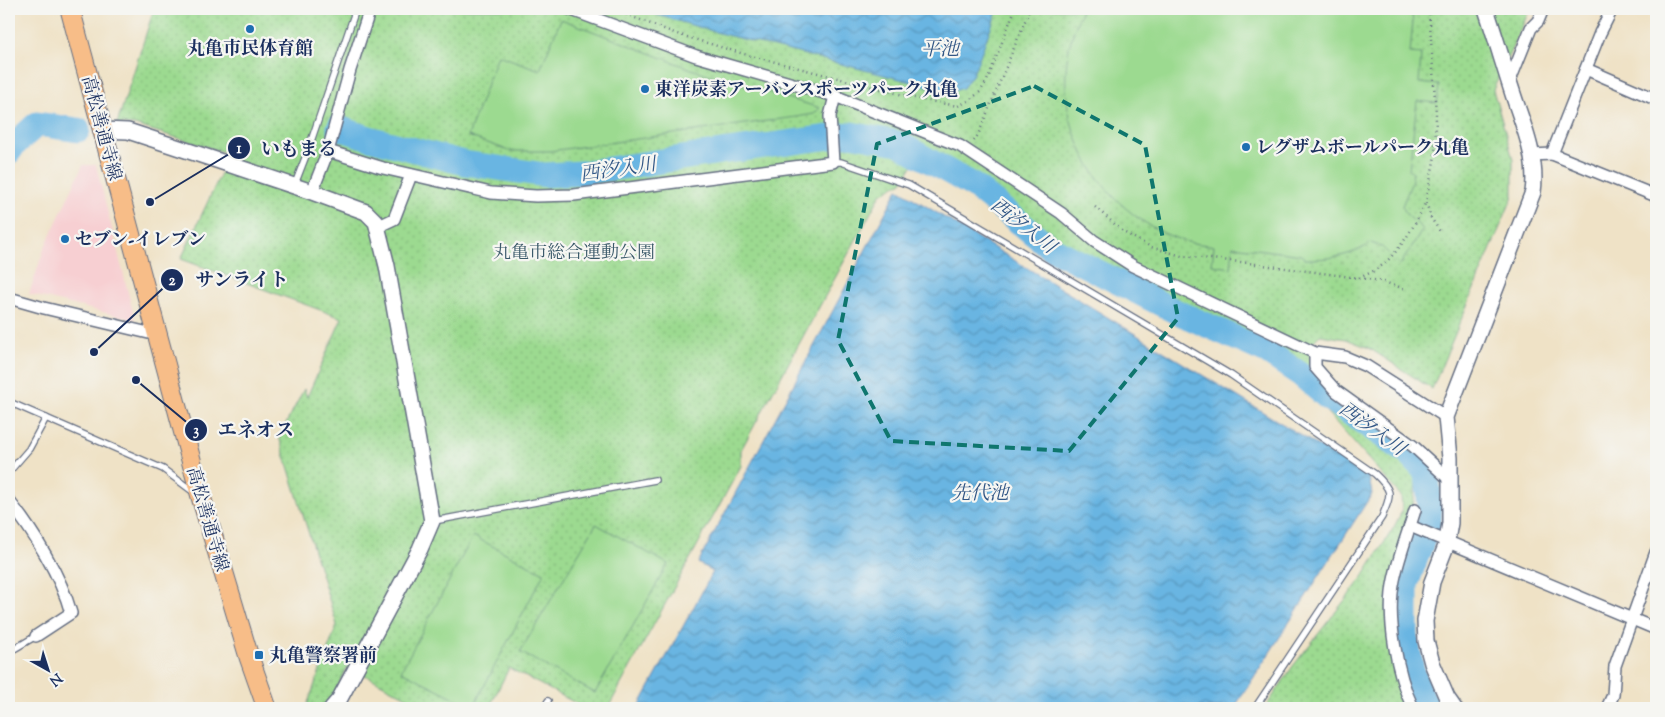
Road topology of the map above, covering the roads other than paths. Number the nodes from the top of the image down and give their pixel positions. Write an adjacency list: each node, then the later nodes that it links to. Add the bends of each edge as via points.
1 (70, 9): 12 (main road, 高松善通寺線)
2 (356, 9): 18 (lane)
3 (370, 9): 13 (street)
4 (569, 9): 10 (street, via 696,56)
5 (1486, 9): 9 (street)
6 (1543, 9): 9 (street, via 1531,28)
7 (1612, 9): 8 (street)
8 (1586, 69): 11 (street); 14 (street)
9 (1509, 83): 15 (street)
10 (835, 96): 16 (street, via 830,116); 24 (street, via 960,146 1133,266)
11 (1653, 98)
12 (102, 130): 18 (street, via 128,131); 23 (main road, 高松善通寺線)
13 (328, 151): 17 (street); 19 (street)
14 (1552, 154): 15 (street); 20 (street)
15 (1532, 155): 26 (street, via 1533,192)
16 (833, 162): 17 (street, via 574,195 491,193); 46 (lane, via 909,185 1231,376 1387,485 1390,498 1382,517)
17 (411, 175): 21 (street, via 394,219)
18 (294, 186): 19 (street)
19 (312, 192): 21 (street, via 366,212)
20 (1656, 196)
21 (377, 227): 34 (street, via 387,266)
22 (9, 298): 23 (street)
23 (157, 335): 31 (main road, 高松善通寺線)
24 (1315, 353): 26 (street, via 1346,357 1366,366); 30 (street, via 1315,367 1336,390 1413,446)
25 (9, 402): 27 (lane)
26 (1446, 417): 30 (street)
27 (46, 418): 28 (lane, via 29,449); 31 (lane, via 163,469)
28 (9, 472)
29 (655, 480): 34 (lane)
30 (1450, 480): 36 (street, via 1450,523)
31 (201, 497): 43 (main road, 高松善通寺線)
32 (9, 501): 40 (street, via 31,529 67,598 71,613)
33 (1416, 510): 35 (street)
34 (432, 522): 44 (street)
35 (1410, 526): 36 (street); 47 (street, via 1394,581 1392,626 1400,673)
36 (1441, 540): 38 (street); 48 (street, via 1425,622 1426,641 1432,663)
37 (1656, 552): 38 (street)
38 (1632, 619): 39 (street); 49 (street, via 1615,666 1613,695)
39 (1656, 629)
40 (36, 636): 41 (lane)
41 (9, 652)
42 (548, 701): 45 (lane)
43 (267, 708)
44 (332, 708)
45 (544, 708)
46 (1255, 708)
47 (1413, 708)
48 (1454, 708)
49 (1608, 708)

